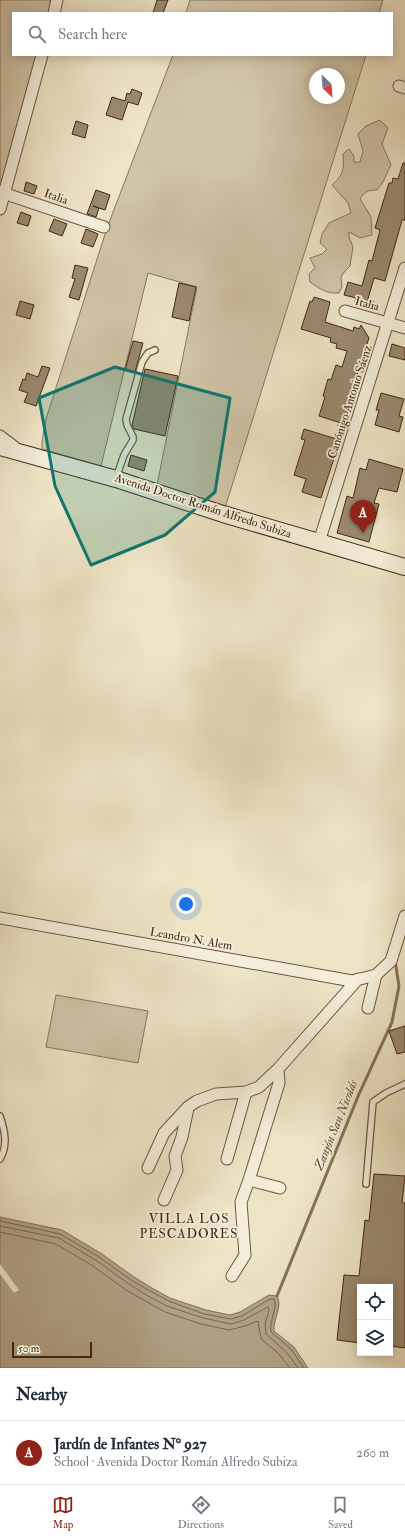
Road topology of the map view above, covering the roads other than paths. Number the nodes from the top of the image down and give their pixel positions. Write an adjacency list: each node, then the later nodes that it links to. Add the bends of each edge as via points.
1 (57, 0): 2 (street)
2 (54, 12)
3 (42, 56): 4 (street)
4 (2, 192): 5 (street); 6 (street, Italia)
5 (0, 209)
6 (104, 227)
7 (405, 268): 9 (street, Canónigo Antonio Sáenz)
8 (345, 311): 9 (street, Italia)
9 (388, 323): 10 (street, Italia); 16 (street, Canónigo Antonio Sáenz)
10 (405, 328)
11 (155, 350): 15 (lane, via 148,353 140,369 126,418 133,440 124,455)
12 (0, 436): 14 (street)
13 (0, 447): 14 (main road, Avenida Doctor Román Alfredo Subiza)
14 (21, 452): 15 (main road, Avenida Doctor Román Alfredo Subiza)
15 (116, 478): 16 (main road, Avenida Doctor Román Alfredo Subiza, via 223,514)
16 (319, 542): 17 (main road, Avenida Doctor Román Alfredo Subiza)
17 (405, 567)
18 (405, 916): 20 (street)
19 (0, 918): 22 (street, Leandro N. Alem, via 352,981)
20 (402, 934): 21 (street, via 391,961)
21 (376, 974): 22 (street, Leandro N. Alem); 23 (street)
22 (358, 979): 24 (street)
23 (368, 1008)
24 (278, 1069): 26 (street, via 259,1087); 32 (street, via 279,1083)
25 (405, 1084): 33 (lane, via 373,1102)
26 (246, 1092): 27 (street, via 216,1094); 30 (street)
27 (188, 1107): 31 (street, via 164,1133); 35 (street, via 175,1156 177,1170)
28 (0, 1116): 29 (lane, via 5,1149)
29 (0, 1159)
30 (227, 1159)
31 (148, 1168)
32 (249, 1180): 34 (street); 36 (street, via 241,1202 245,1255)
33 (366, 1184)
34 (280, 1188)
35 (164, 1200)
36 (232, 1276)

